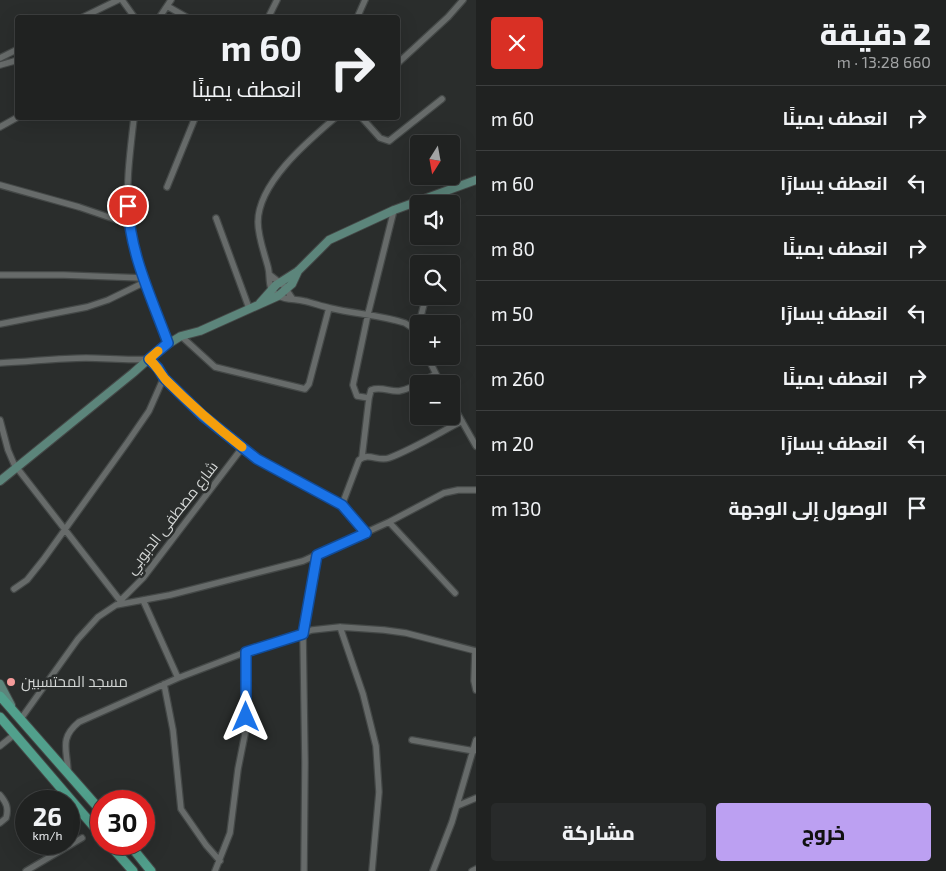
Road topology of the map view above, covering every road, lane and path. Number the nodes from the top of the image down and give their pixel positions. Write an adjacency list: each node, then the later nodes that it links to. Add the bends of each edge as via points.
1 (118, 0): 8 (street)
2 (122, 0): 9 (street)
3 (171, 0): 7 (street)
4 (277, 0): 13 (street)
5 (365, 0): 14 (street)
6 (463, 0): 18 (street)
7 (166, 8): 10 (street); 11 (street); 12 (street)
8 (87, 15)
9 (133, 15)
10 (158, 15)
11 (161, 15)
12 (181, 15)
13 (270, 15)
14 (359, 15)
15 (15, 50): 16 (street)
16 (0, 58)
17 (15, 61): 19 (street)
18 (400, 61)
19 (0, 65)
20 (442, 100): 25 (street, via 389,141 380,138)
21 (15, 119): 26 (street)
22 (134, 120): 32 (street, via 128,184)
23 (193, 120): 29 (street)
24 (334, 120): 35 (street, via 285,166 263,200 259,235)
25 (364, 120)
26 (0, 127)
27 (476, 180): 30 (street)
28 (0, 185): 32 (street)
29 (167, 187)
30 (394, 210): 33 (street, via 329,240); 45 (street)
31 (216, 218): 43 (street)
32 (129, 224): 36 (street)
33 (298, 271): 37 (street); 38 (street)
34 (0, 275): 36 (street)
35 (270, 275): 37 (street); 39 (street)
36 (145, 280): 46 (street, via 108,300 87,307); 49 (street)
37 (280, 281): 38 (street); 39 (street)
38 (287, 289): 40 (street); 41 (street)
39 (271, 290): 40 (street); 42 (street)
40 (278, 296): 41 (street); 42 (street)
41 (292, 298): 44 (street)
42 (260, 303): 43 (street)
43 (250, 308): 48 (street, via 200,331)
44 (329, 308): 45 (street); 48 (street, via 310,384 305,389 215,367)
45 (368, 314): 47 (street); 55 (street, via 354,391 357,396)
46 (0, 324)
47 (410, 325)
48 (181, 336): 49 (street)
49 (168, 343): 50 (street)
50 (149, 359): 51 (street, via 86,358); 54 (street); 62 (street)
51 (0, 363)
52 (432, 365): 53 (street)
53 (436, 374): 55 (street, via 398,391 374,389)
54 (164, 378): 60 (street); 67 (street, via 140,425)
55 (369, 398): 61 (street)
56 (460, 418): 58 (street)
57 (0, 420): 62 (street, via 8,450)
58 (462, 421): 59 (street); 61 (street, via 388,459)
59 (476, 446)
60 (242, 448): 65 (street); 73 (street, شارع مصطفى الدبوبي)
61 (362, 457): 65 (street)
62 (17, 467): 63 (street); 67 (street)
63 (0, 481)
64 (476, 490): 66 (street, via 444,493)
65 (342, 505): 68 (street)
66 (389, 522): 68 (street); 71 (street)
67 (65, 529): 70 (street, via 31,575); 73 (street)
68 (366, 533): 69 (street)
69 (317, 555): 72 (street, via 268,571); 75 (street)
70 (14, 589)
71 (455, 593)
72 (143, 600): 73 (street); 78 (street)
73 (121, 602): 84 (street, via 98,617 83,634)
74 (340, 628): 75 (street, via 312,630); 76 (street, via 393,631); 108 (street, via 363,694 376,746 378,792)
75 (303, 634): 77 (street); 107 (street)
76 (476, 651): 81 (street)
77 (246, 652): 78 (street); 100 (street, via 245,734 230,833)
78 (178, 678): 80 (street)
79 (0, 684): 84 (street)
80 (164, 684): 90 (street, via 74,726 65,741); 100 (street, via 181,809)
81 (476, 690)
82 (0, 696): 84 (main road)
83 (0, 717): 85 (main road)
84 (19, 718): 90 (main road)
85 (15, 734): 88 (street); 95 (main road)
86 (412, 740): 89 (street)
87 (476, 740): 89 (street)
88 (0, 746)
89 (474, 751): 94 (street)
90 (68, 774): 93 (main road)
91 (0, 795): 96 (street, via 8,810)
92 (476, 798): 94 (street)
93 (90, 799)
94 (457, 806): 109 (street)
95 (90, 822)
96 (0, 823)
97 (82, 838): 103 (street)
98 (118, 855): 104 (main road)
99 (138, 855): 101 (main road)
100 (220, 861): 106 (street)
101 (144, 863): 104 (main road); 105 (main road)
102 (476, 869): 110 (street)
103 (26, 871)
104 (132, 871)
105 (152, 871)
106 (215, 871)
107 (304, 871)
108 (372, 871)
109 (433, 871)
110 (472, 871)

